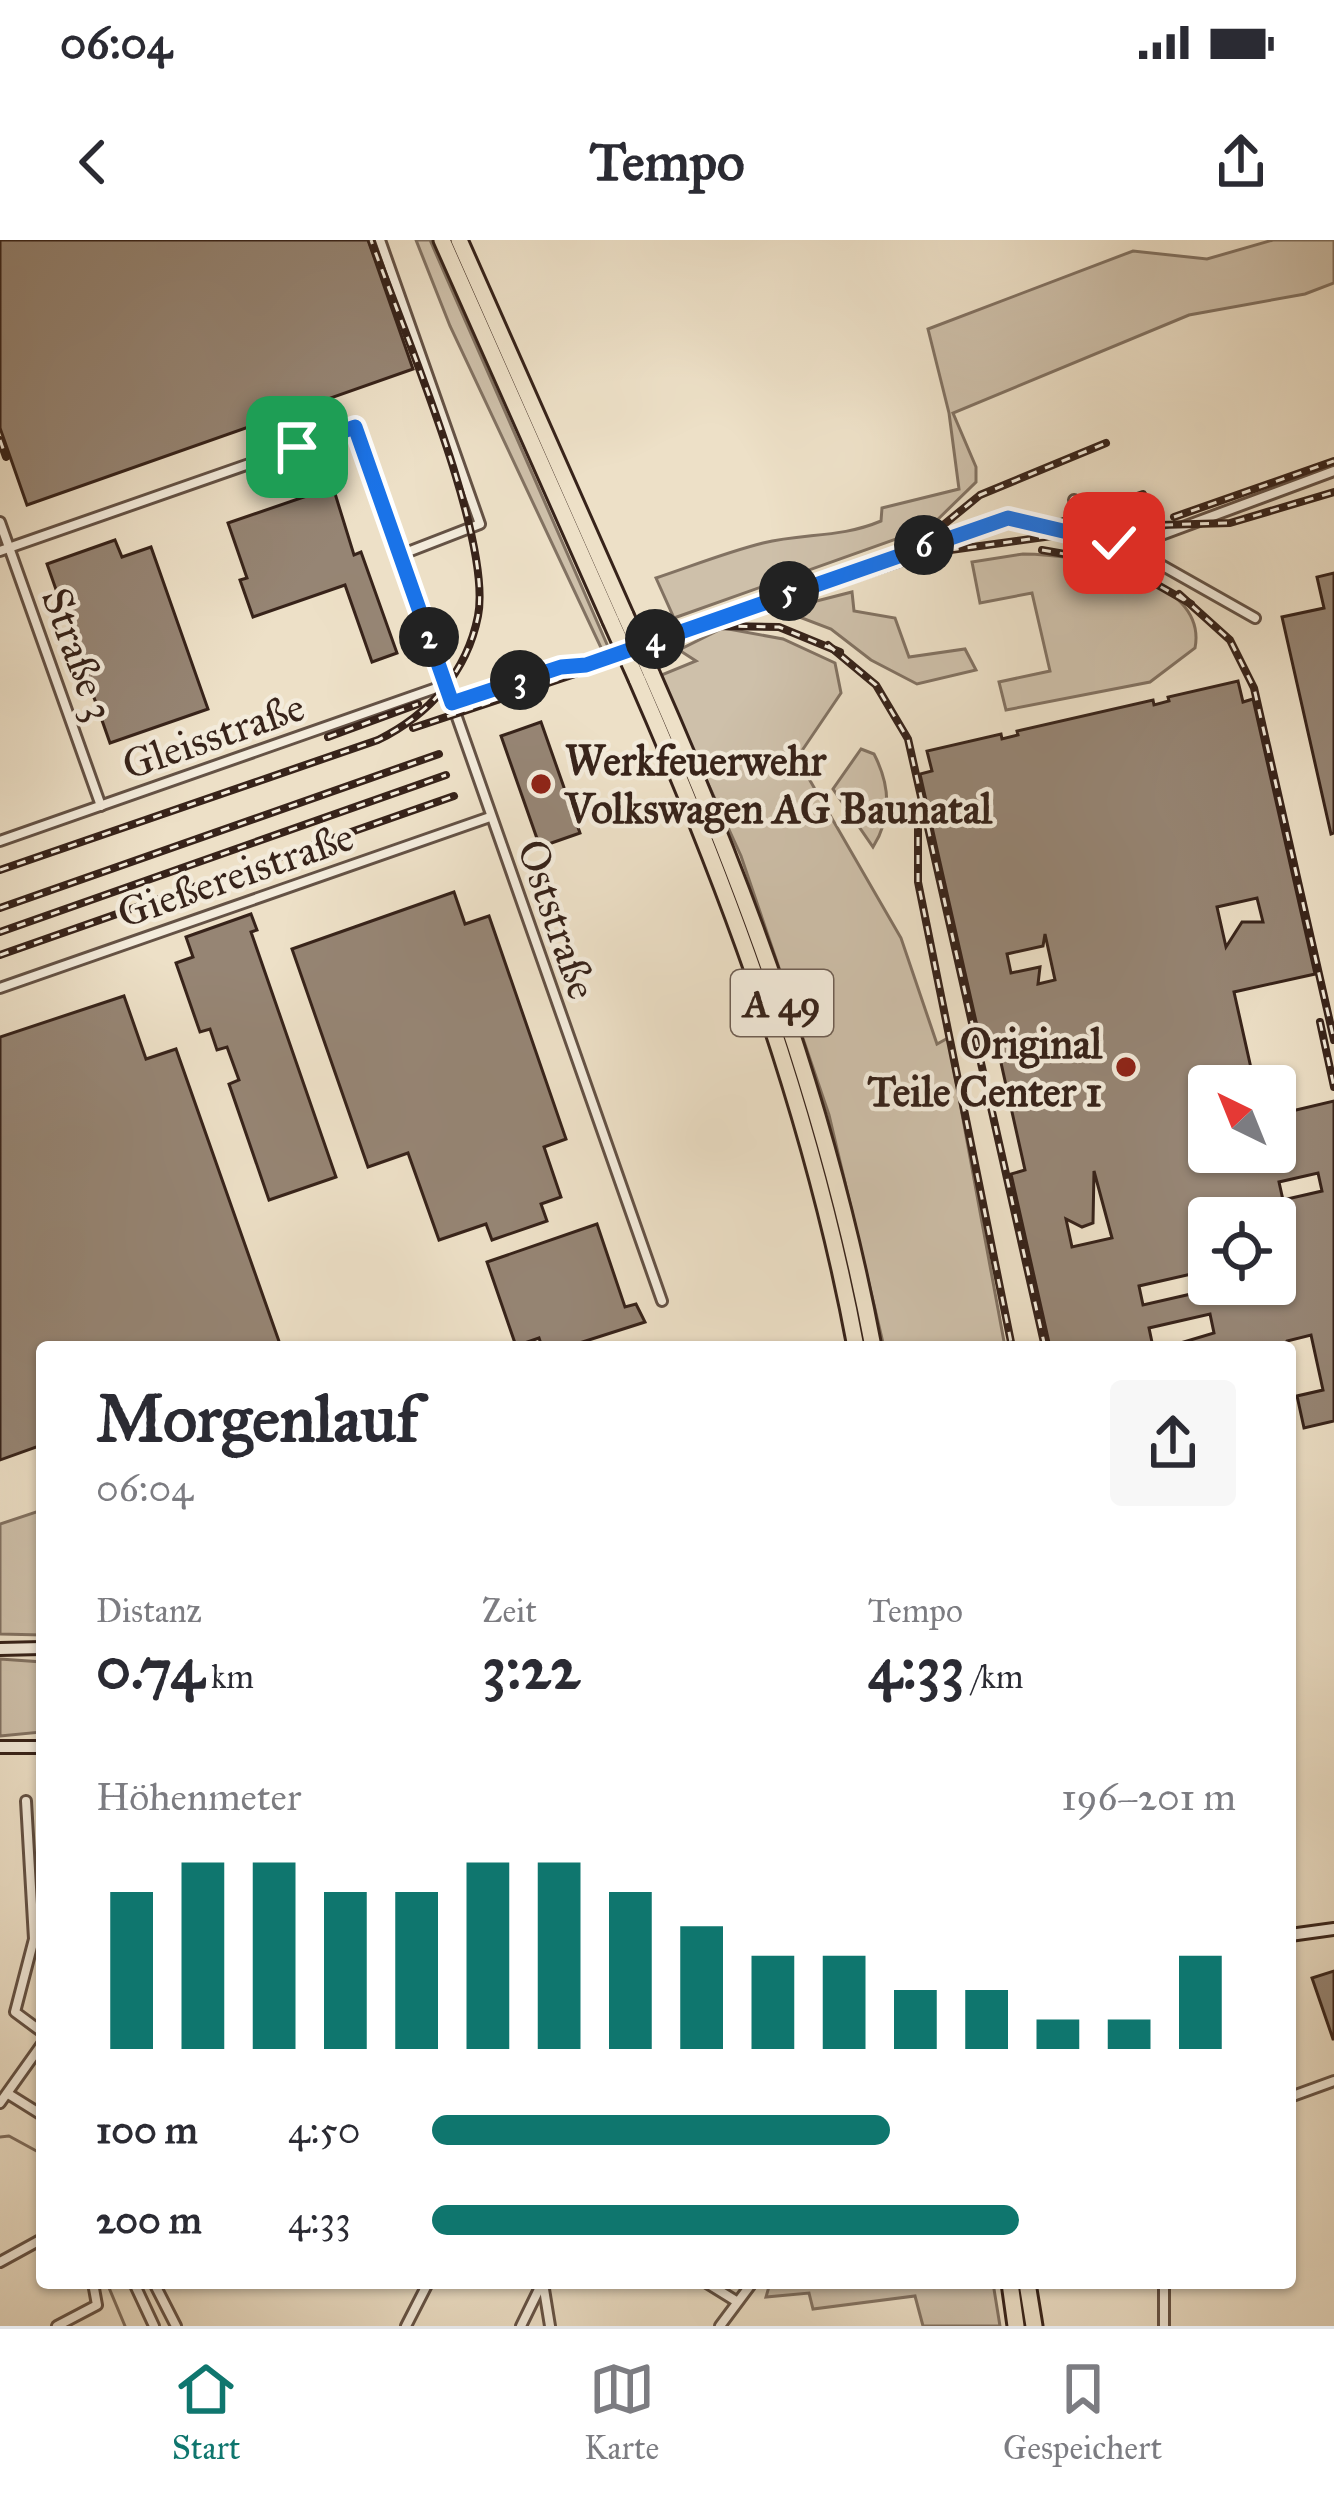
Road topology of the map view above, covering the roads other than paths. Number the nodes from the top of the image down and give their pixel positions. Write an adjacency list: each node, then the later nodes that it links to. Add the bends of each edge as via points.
1 (380, 240): 8 (street, via 480,524)
2 (442, 240): 9 (highway, A 49)
3 (459, 240): 9 (highway, A 49)
4 (1334, 471): 5 (street, via 1142,539 1104,526)
5 (1074, 500)
6 (0, 522): 7 (street, Straße 3)
7 (4, 549): 8 (street, Oststraße, via 355,427); 14 (street, Straße 3)
8 (400, 555): 12 (street, Oststraße)
9 (618, 618): 11 (highway, A 49, bridge)
10 (1255, 618): 13 (street, via 1133,549 1008,518 586,665)
11 (644, 676): 19 (highway, A 49, via 751,962 799,1114); 20 (highway, A 49, via 726,848 790,1025)
12 (445, 685): 13 (street, Oststraße); 14 (street, Gleisstraße)
13 (452, 703): 15 (street, Oststraße)
14 (101, 806): 16 (street, Gleisstraße)
15 (490, 817): 17 (street, Gießereistraße); 18 (street, Oststraße)
16 (0, 842)
17 (0, 988)
18 (662, 1301)
19 (855, 1341)
20 (872, 1341)
21 (36, 1651): 22 (main road)
22 (0, 1652)
23 (36, 1744): 24 (main road)
24 (0, 1747)
25 (26, 1801): 28 (street, via 34,1939 15,2012)
26 (1334, 1929): 27 (main road)
27 (1296, 1934)
28 (36, 2028)
29 (36, 2054): 31 (street)
30 (1334, 2081): 32 (street)
31 (10, 2095): 33 (street); 34 (street)
32 (1296, 2095)
33 (0, 2103)
34 (36, 2111)
35 (36, 2243): 36 (street)
36 (0, 2262)
37 (94, 2289): 49 (street, via 97,2305)
38 (137, 2289): 50 (street)
39 (157, 2289): 51 (street)
40 (422, 2289): 52 (street)
41 (540, 2289): 53 (street)
42 (544, 2289): 54 (street)
43 (717, 2289): 48 (street)
44 (747, 2289): 48 (street)
45 (1011, 2289): 56 (highway)
46 (1028, 2289): 57 (highway)
47 (1164, 2289): 58 (street)
48 (736, 2301): 55 (street)
49 (57, 2326)
50 (154, 2326)
51 (176, 2326)
52 (406, 2326)
53 (521, 2326)
54 (550, 2326)
55 (720, 2326)
56 (1016, 2326)
57 (1034, 2326)
58 (1164, 2326)

